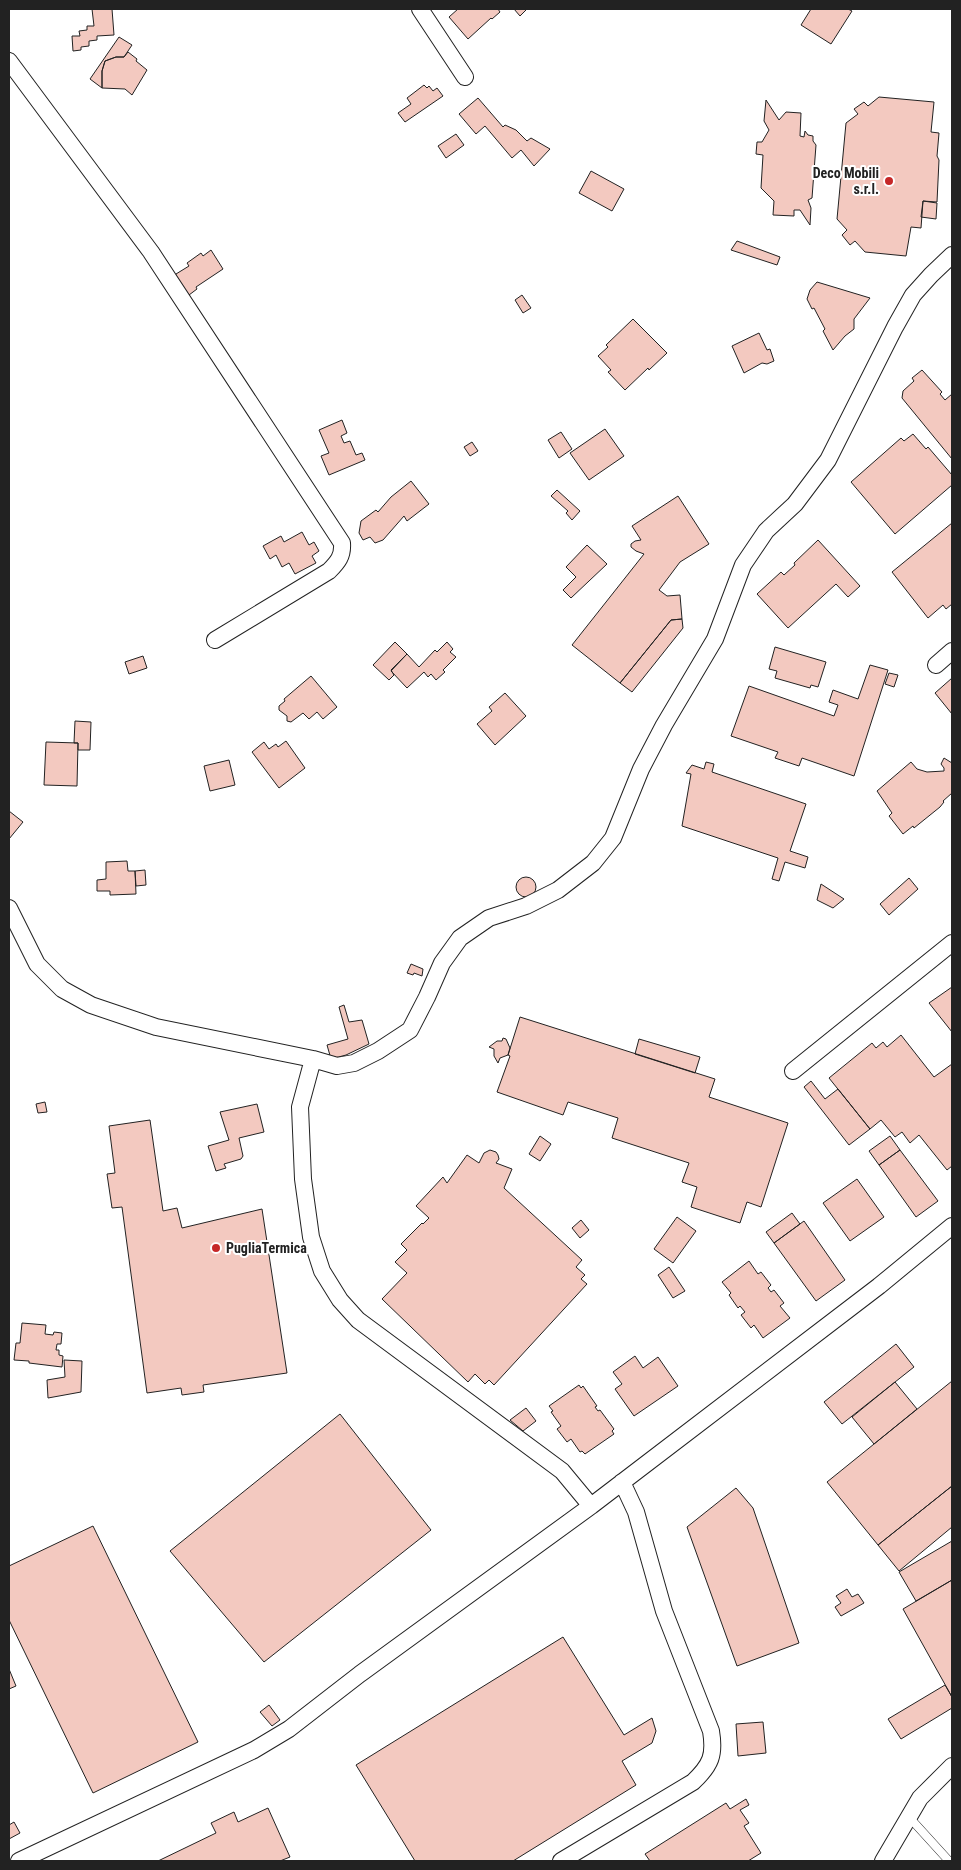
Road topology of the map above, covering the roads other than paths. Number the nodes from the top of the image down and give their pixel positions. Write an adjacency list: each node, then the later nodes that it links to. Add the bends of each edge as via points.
1 (420, 9): 3 (street)
2 (9, 61): 5 (street, via 152,252 342,543 340,558 329,571)
3 (465, 77)
4 (952, 254): 10 (street, via 913,296 828,460 795,504 766,531 742,565 715,639 644,762 613,838 593,863 558,890 526,906 489,918 460,938 442,962 410,1030 354,1063 336,1066)
5 (215, 640)
6 (952, 651): 7 (street)
7 (936, 665)
8 (9, 908): 10 (street, via 37,964 62,989 90,1005 156,1027)
9 (952, 943): 11 (street)
10 (313, 1059): 14 (street, via 300,1107 303,1179 311,1236 322,1272 358,1320 562,1471)
11 (793, 1071)
12 (952, 1226): 13 (street, via 879,1286)
13 (622, 1482): 14 (street); 18 (street, via 636,1512 664,1611 710,1732 711,1760 693,1782)
14 (591, 1506): 17 (street, via 289,1729 254,1750)
15 (952, 1766): 16 (street, via 920,1798)
16 (909, 1817): 19 (street); 20 (lane)
17 (19, 1861)
18 (561, 1861)
19 (883, 1861)
20 (949, 1861)

